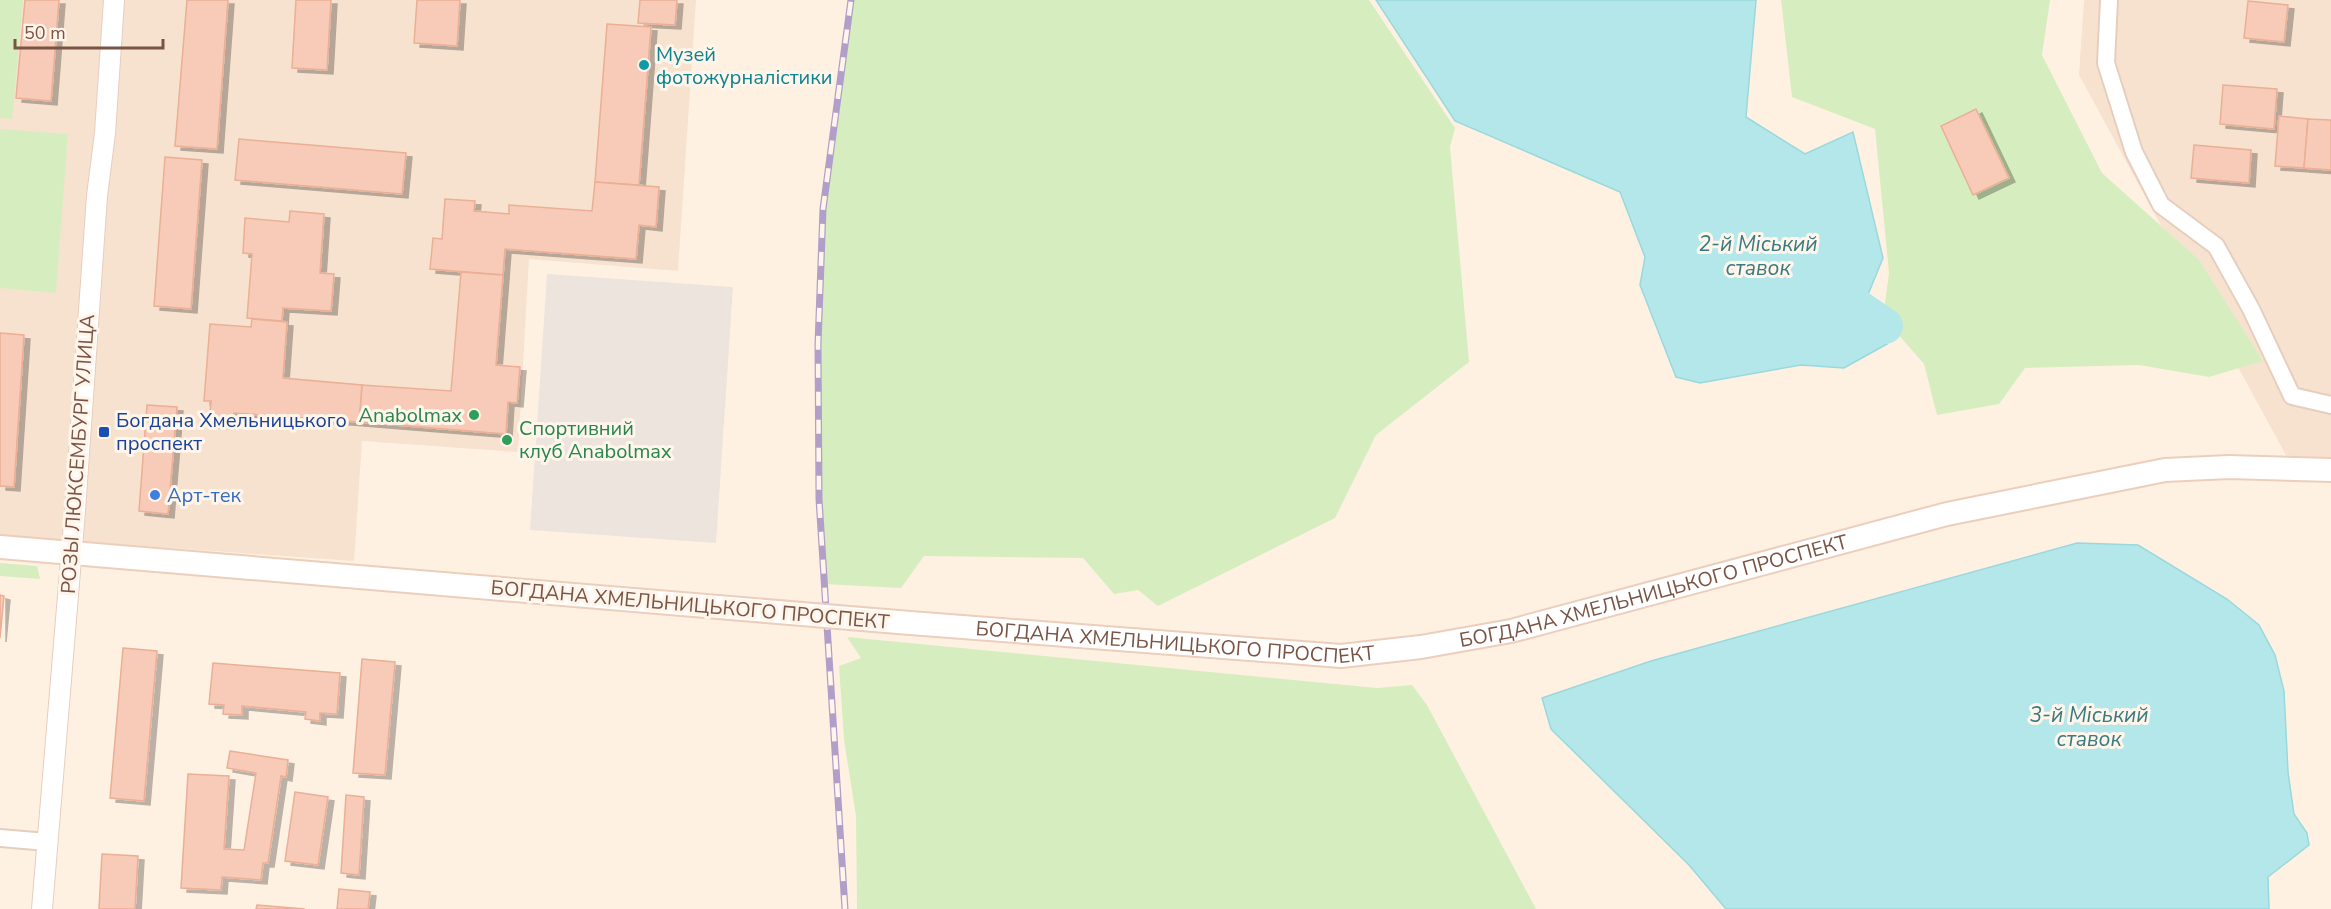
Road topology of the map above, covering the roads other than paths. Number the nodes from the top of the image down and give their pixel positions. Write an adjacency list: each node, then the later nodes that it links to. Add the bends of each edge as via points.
1 (114, 0): 6 (street, РОЗЫ ЛЮКСЕМБУРГ УЛИЦА)
2 (2109, 0): 3 (street, via 2106,63 2134,152 2161,205 2216,246 2292,396)
3 (2331, 405)
4 (2331, 470): 6 (main road, БОГДАНА ХМЕЛЬНИЦЬКОГО ПРОСПЕКТ, bridge, via 2229,467 2154,472 1947,514 1511,631 1341,656)
5 (0, 547): 6 (main road, БОГДАНА ХМЕЛЬНИЦЬКОГО ПРОСПЕКТ)
6 (71, 553): 8 (street, РОЗЫ ЛЮКСЕМБУРГ УЛИЦА)
7 (0, 838): 8 (street)
8 (47, 842): 9 (street, РОЗЫ ЛЮКСЕМБУРГ УЛИЦА)
9 (42, 909)

